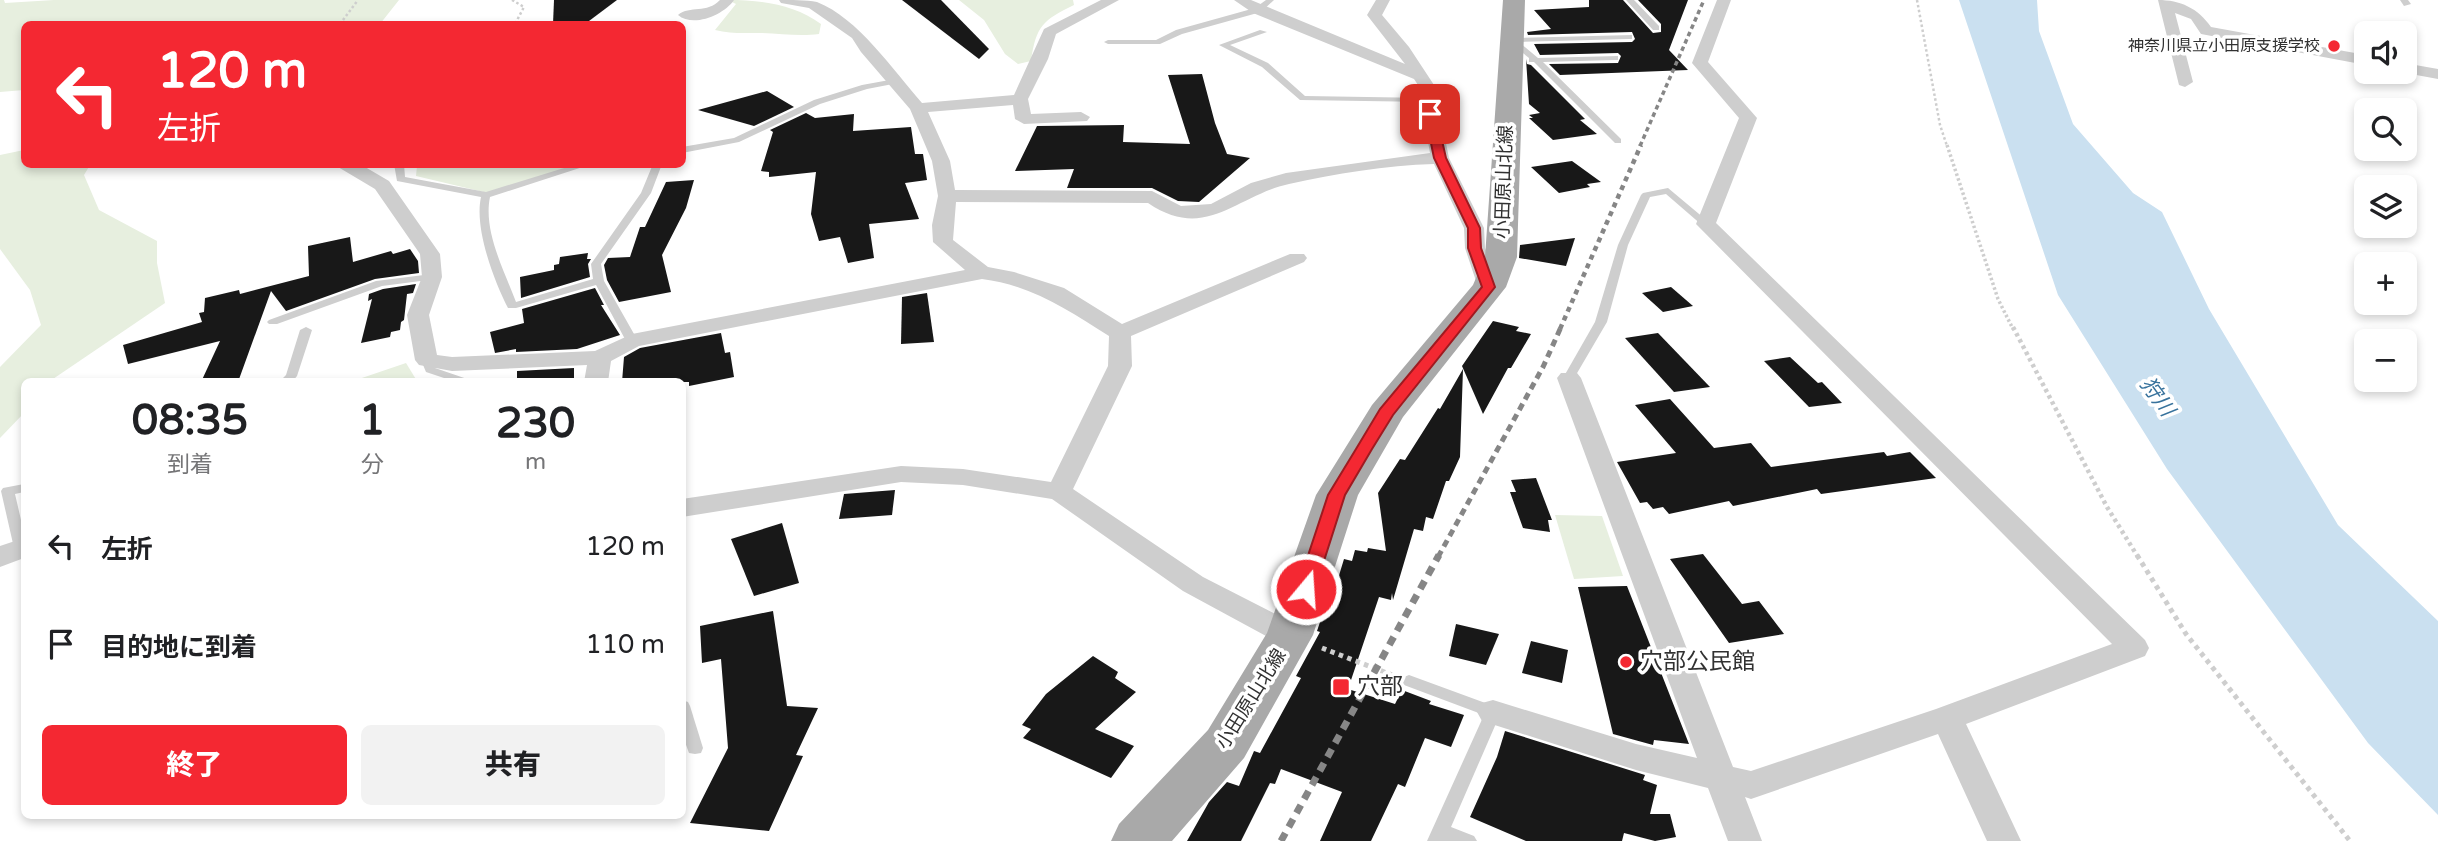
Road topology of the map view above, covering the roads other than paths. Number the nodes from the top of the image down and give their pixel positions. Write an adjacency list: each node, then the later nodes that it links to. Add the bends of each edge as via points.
1 (727, 0): 11 (street, via 711,13)
2 (786, 0): 22 (street, via 813,5 858,35)
3 (1112, 0): 24 (street, via 1049,32)
4 (1241, 0): 10 (street)
5 (1383, 0): 21 (street, via 1374,15)
6 (1514, 0): 16 (main road, 小田原山北線)
7 (1630, 0): 12 (lane)
8 (1724, 0): 38 (street, via 1700,63 1748,118)
9 (2165, 1): 18 (street, via 2196,16 2206,31); 23 (street)
10 (1264, 5): 15 (lane, via 1157,42); 21 (street)
11 (685, 15)
12 (1656, 28)
13 (1263, 32): 25 (lane, via 1223,45 1265,65 1303,98)
14 (1629, 37): 16 (lane)
15 (1108, 42)
16 (1520, 54): 17 (lane); 28 (lane); 43 (main road, 小田原山北線, via 1501,257)
17 (1615, 58)
18 (2354, 59)
19 (2417, 70): 20 (street)
20 (2438, 74)
21 (1421, 76): 25 (street)
22 (895, 81): 26 (street); 29 (lane, via 817,102 736,140)
23 (2185, 82)
24 (1020, 99): 26 (street); 27 (street, via 1024,119)
25 (1429, 100): 30 (street)
26 (918, 108): 37 (street, via 941,161)
27 (1081, 117)
28 (1618, 141)
29 (686, 149)
30 (1440, 158): 37 (street, via 1286,179 1258,187 1215,210 1198,212 1170,209 1152,197); 43 (street, via 1474,228 1475,248)
31 (354, 168): 35 (street)
32 (398, 168): 35 (lane)
33 (575, 168): 36 (lane)
34 (656, 168): 42 (lane, via 646,193 596,264)
35 (391, 182): 36 (lane); 41 (street, via 429,254)
36 (486, 195): 42 (lane, via 482,205 493,254 512,306)
37 (947, 196): 40 (street, via 943,242)
38 (1706, 224): 53 (lane, via 1668,191 1646,195 1623,245 1601,321); 61 (street, via 2134,648)
39 (1297, 258): 46 (street)
40 (982, 273): 46 (street, via 1007,276 1056,293); 47 (street)
41 (432, 277): 44 (lane, via 370,286); 49 (street, via 418,315)
42 (599, 281): 47 (lane)
43 (1489, 287): 58 (main road, 小田原山北線, via 1386,413 1337,495)
44 (273, 322)
45 (306, 330): 50 (lane)
46 (1121, 333): 55 (street, via 1121,366)
47 (632, 341): 48 (street)
48 (600, 358): 49 (street, via 452,364); 52 (street)
49 (427, 360): 51 (lane, via 430,370)
50 (289, 378)
51 (457, 378)
52 (597, 378)
53 (1569, 378): 64 (street)
54 (21, 489): 57 (lane, via 8,491)
55 (1059, 492): 56 (street, via 963,477 901,474); 58 (street, via 1193,584)
56 (686, 507)
57 (15, 551)
58 (1290, 635): 66 (main road, 小田原山北線, via 1226,744)
59 (1409, 681): 60 (lane)
60 (1493, 712): 64 (street); 65 (lane)
61 (1947, 718): 64 (street, via 1751,785); 69 (street)
62 (686, 719): 63 (lane)
63 (695, 748)
64 (1721, 780): 68 (street)
65 (1439, 836): 67 (lane)
66 (1138, 841)
67 (1468, 841)
68 (1745, 841)
69 (2004, 841)

